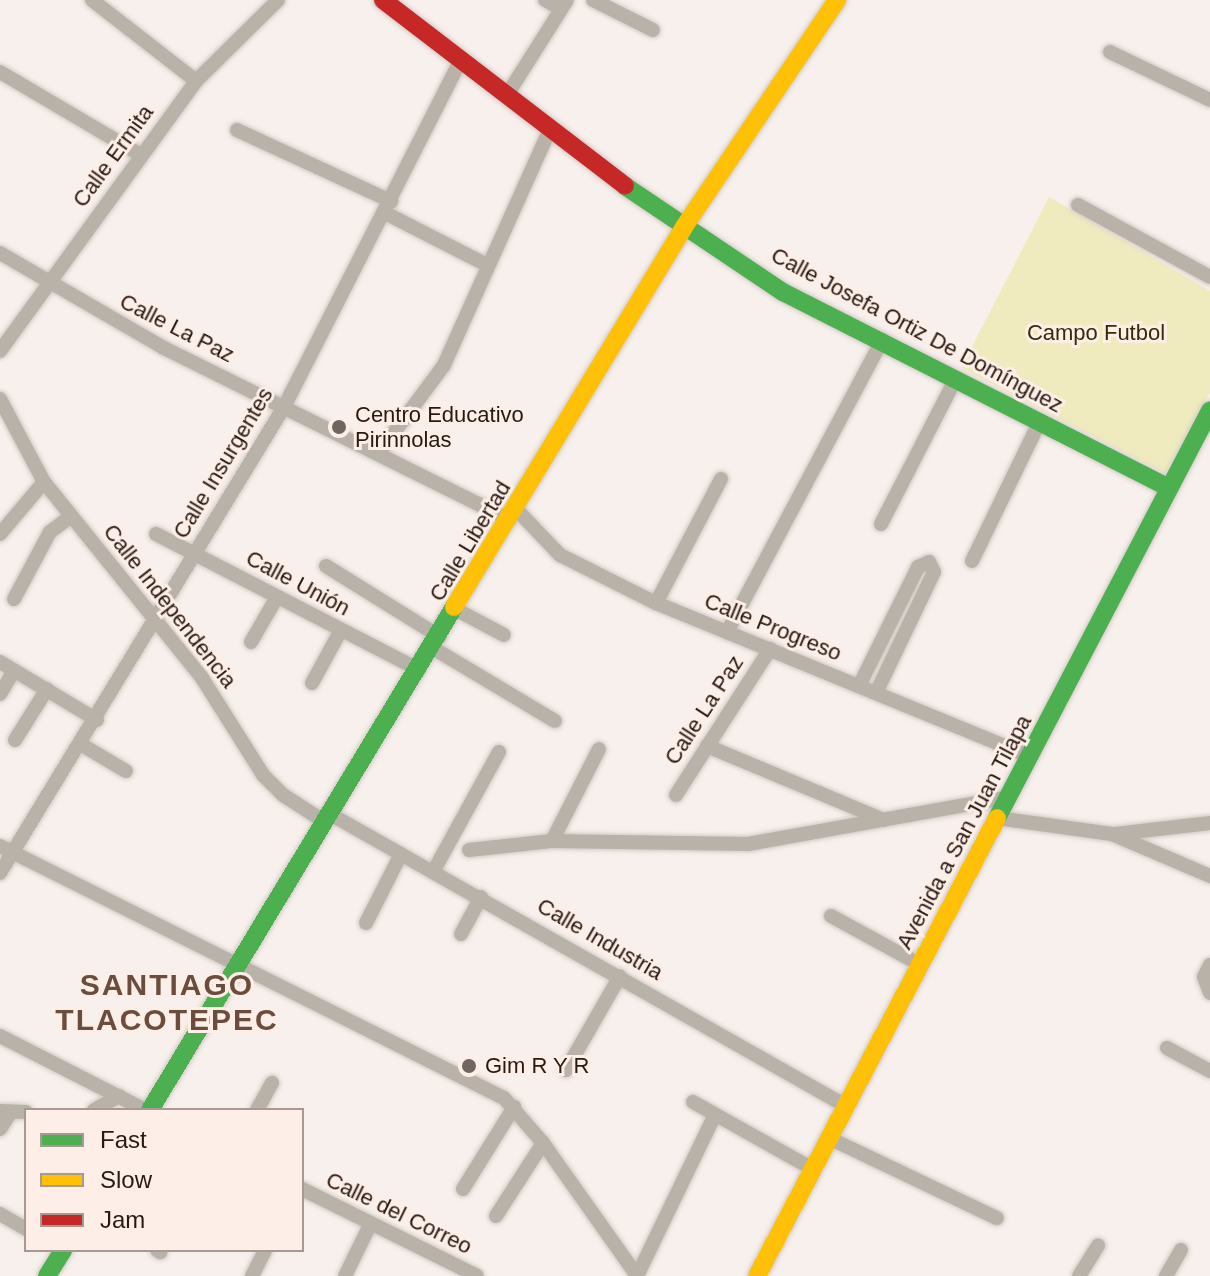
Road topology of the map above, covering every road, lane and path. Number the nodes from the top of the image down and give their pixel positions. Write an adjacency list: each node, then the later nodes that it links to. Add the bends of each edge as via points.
1 (92, 0): 12 (street)
2 (278, 0): 12 (street, Calle Ermita)
3 (383, 0): 10 (main road, Calle Josefa Ortiz De Domínguez)
4 (545, 0): 7 (street)
5 (593, 0): 8 (street)
6 (837, 0): 20 (main road, Calle Libertad)
7 (564, 5): 13 (street)
8 (653, 30)
9 (1110, 52): 14 (street)
10 (460, 61): 13 (main road, Calle Josefa Ortiz De Domínguez); 19 (street, Calle Insurgentes)
11 (0, 72): 17 (street)
12 (196, 81): 17 (street, Calle Ermita)
13 (507, 95): 15 (main road, Calle Josefa Ortiz De Domínguez)
14 (1210, 100)
15 (550, 129): 20 (main road, Calle Josefa Ortiz De Domínguez); 22 (street)
16 (237, 130): 19 (street)
17 (139, 154): 24 (street, Calle Ermita)
18 (1078, 205): 23 (street)
19 (388, 207): 22 (street); 29 (street, Calle Insurgentes)
20 (684, 227): 25 (main road, Calle Josefa Ortiz De Domínguez, via 783,292); 37 (main road, Calle Libertad)
21 (0, 253): 24 (street, Calle La Paz)
22 (487, 265): 33 (street, via 444,365)
23 (1210, 277)
24 (49, 286): 26 (street, Calle Ermita); 29 (street, Calle La Paz)
25 (882, 340): 27 (main road, Calle Josefa Ortiz De Domínguez); 51 (street)
26 (0, 351)
27 (956, 378): 31 (main road, Calle Josefa Ortiz De Domínguez); 39 (street)
28 (0, 399): 35 (street, Calle Independencia)
29 (284, 407): 33 (street, Calle La Paz); 42 (street, Calle Insurgentes)
30 (1210, 410): 32 (main road, Avenida a San Juan Tilapa)
31 (1040, 421): 36 (main road, Calle Josefa Ortiz De Domínguez); 43 (street)
32 (1204, 434): 36 (main road, Avenida a San Juan Tilapa)
33 (378, 454): 37 (street, Calle La Paz)
34 (721, 479): 47 (street)
35 (44, 482): 38 (street, Calle Independencia); 40 (street)
36 (1169, 488): 73 (main road, Avenida a San Juan Tilapa)
37 (514, 515): 47 (street, Calle Progreso, via 560,555); 48 (main road, Calle Libertad)
38 (71, 516): 46 (street, via 50,532); 49 (street, Calle Independencia)
39 (881, 524)
40 (0, 534)
41 (156, 534): 42 (street, Calle Unión)
42 (195, 553): 45 (street, Calle Unión); 49 (street, Calle Insurgentes)
43 (972, 561)
44 (326, 566): 54 (street)
45 (277, 597): 50 (street, Calle Unión); 53 (street)
46 (14, 599)
47 (656, 603): 51 (street, Calle Progreso)
48 (457, 610): 52 (street); 54 (main road, Calle Libertad)
49 (155, 618): 66 (street, Calle Insurgentes); 77 (street, Calle Independencia, via 202,678 263,775 283,795)
50 (341, 630): 59 (street, Calle Unión); 61 (street)
51 (727, 632): 55 (street, Calle Progreso)
52 (504, 635)
53 (251, 642)
54 (437, 642): 59 (main road, Calle Libertad); 67 (street)
55 (770, 649): 62 (street, Calle Progreso); 70 (street, Calle La Paz)
56 (0, 662): 60 (street)
57 (872, 662): 58 (street); 58 (street, via 918,567 929,562 934,572); 62 (street)
58 (887, 669): 64 (street)
59 (419, 670): 77 (main road, Calle Libertad)
60 (14, 671): 63 (street); 65 (street)
61 (312, 683)
62 (859, 686): 64 (street, Calle Progreso)
63 (47, 689): 66 (street); 68 (street)
64 (876, 693): 73 (street, Calle Progreso)
65 (0, 694)
66 (97, 720): 69 (street, Calle Insurgentes)
67 (555, 721)
68 (15, 740)
69 (82, 745): 74 (street); 83 (street, Calle Insurgentes)
70 (707, 746): 75 (street, Calle La Paz); 79 (street)
71 (599, 749): 82 (street)
72 (499, 752): 86 (street)
73 (1031, 757): 76 (main road, Avenida a San Juan Tilapa)
74 (126, 771)
75 (676, 795)
76 (1009, 797): 78 (main road, Avenida a San Juan Tilapa); 79 (street)
77 (328, 818): 85 (street, Calle Industria); 93 (main road, Calle Libertad)
78 (997, 818): 81 (street); 94 (main road, Avenida a San Juan Tilapa)
79 (885, 820): 82 (street, via 725,846)
80 (1210, 823): 81 (street)
81 (1112, 834): 88 (street)
82 (552, 841): 84 (street)
83 (6, 849): 87 (street, Calle Insurgentes); 93 (street)
84 (469, 850)
85 (401, 854): 86 (street, Calle Industria); 91 (street)
86 (433, 872): 89 (street, Calle Industria)
87 (0, 873)
88 (1210, 876)
89 (481, 897): 92 (street); 96 (street, Calle Industria)
90 (831, 916): 94 (street)
91 (366, 923)
92 (461, 934)
93 (238, 963): 106 (street); 109 (main road, Calle Libertad)
94 (921, 965): 105 (main road, Avenida a San Juan Tilapa)
95 (1210, 965): 97 (street, via 1204,977)
96 (620, 976): 100 (street); 105 (street, Calle Industria)
97 (1210, 993)
98 (0, 1036): 103 (street)
99 (1167, 1048): 101 (street)
100 (566, 1070)
101 (1210, 1071)
102 (272, 1083): 110 (street)
103 (119, 1096): 107 (street); 108 (street)
104 (693, 1102): 112 (street)
105 (846, 1106): 114 (main road, Avenida a San Juan Tilapa)
106 (514, 1107): 115 (street); 117 (street)
107 (98, 1108)
108 (144, 1108)
109 (149, 1108)
110 (258, 1108)
111 (12, 1111): 113 (street)
112 (715, 1115): 116 (street); 133 (street)
113 (0, 1129)
114 (829, 1138): 116 (main road, Avenida a San Juan Tilapa); 121 (street)
115 (543, 1143): 120 (street); 133 (street)
116 (813, 1169): 134 (main road, Avenida a San Juan Tilapa)
117 (463, 1189)
118 (304, 1190): 122 (street, Calle del Correo)
119 (0, 1214): 123 (street)
120 (496, 1216)
121 (997, 1218)
122 (371, 1223): 128 (street, Calle del Correo); 131 (street)
123 (24, 1228)
124 (1098, 1245): 135 (street)
125 (1181, 1250): 136 (street)
126 (62, 1252): 129 (main road)
127 (264, 1252): 130 (street)
128 (450, 1270): 132 (street, Calle del Correo)
129 (47, 1276)
130 (252, 1276)
131 (345, 1276)
132 (477, 1276)
133 (637, 1276)
134 (757, 1276)
135 (1079, 1276)
136 (1166, 1276)

